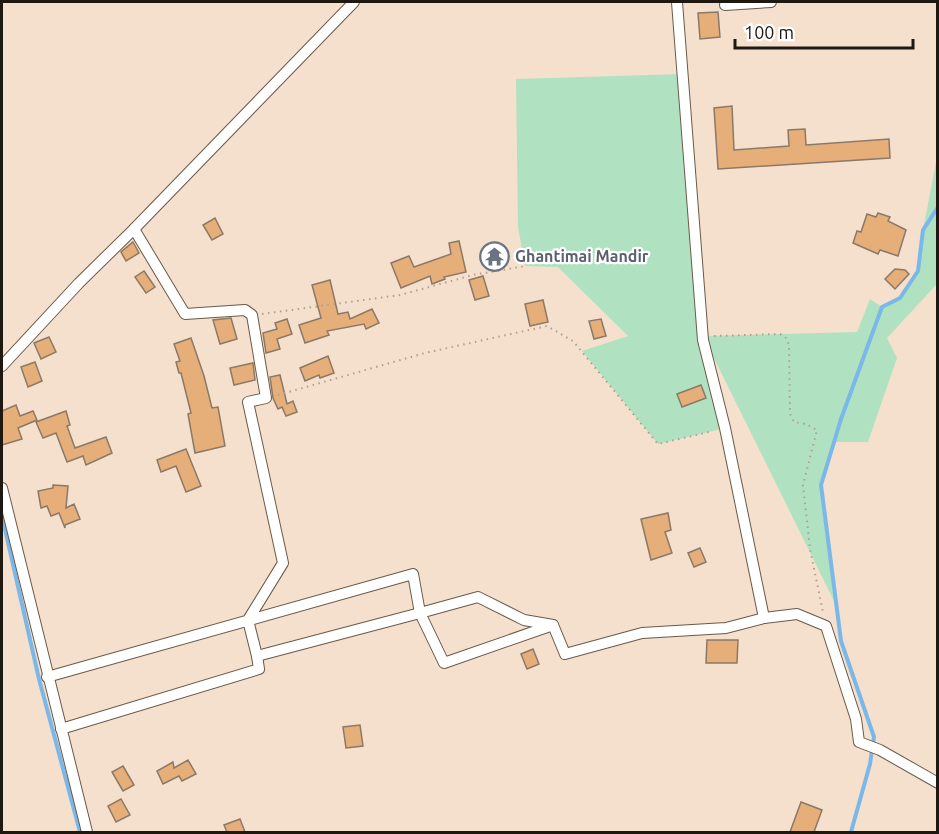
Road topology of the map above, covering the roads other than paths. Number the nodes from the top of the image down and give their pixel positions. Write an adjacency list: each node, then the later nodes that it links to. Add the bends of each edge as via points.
1 (354, 2): 5 (street)
2 (677, 2): 9 (street, via 703,336)
3 (771, 2): 4 (street)
4 (725, 4)
5 (134, 229): 6 (street); 10 (street, via 185,314 245,310 252,315 266,398 248,402 283,564)
6 (2, 366)
7 (2, 488): 13 (street)
8 (420, 613): 10 (street, via 413,574); 11 (street, via 478,597 524,620); 11 (street, via 444,663); 12 (street)
9 (764, 618): 11 (street, via 726,628 642,633 565,654); 15 (street, via 797,614 826,626 856,719 859,742)
10 (248, 620): 12 (street); 13 (street)
11 (553, 625)
12 (256, 656): 14 (street, via 259,669)
13 (47, 677): 14 (street)
14 (61, 729): 16 (street)
15 (938, 783)
16 (87, 832)

